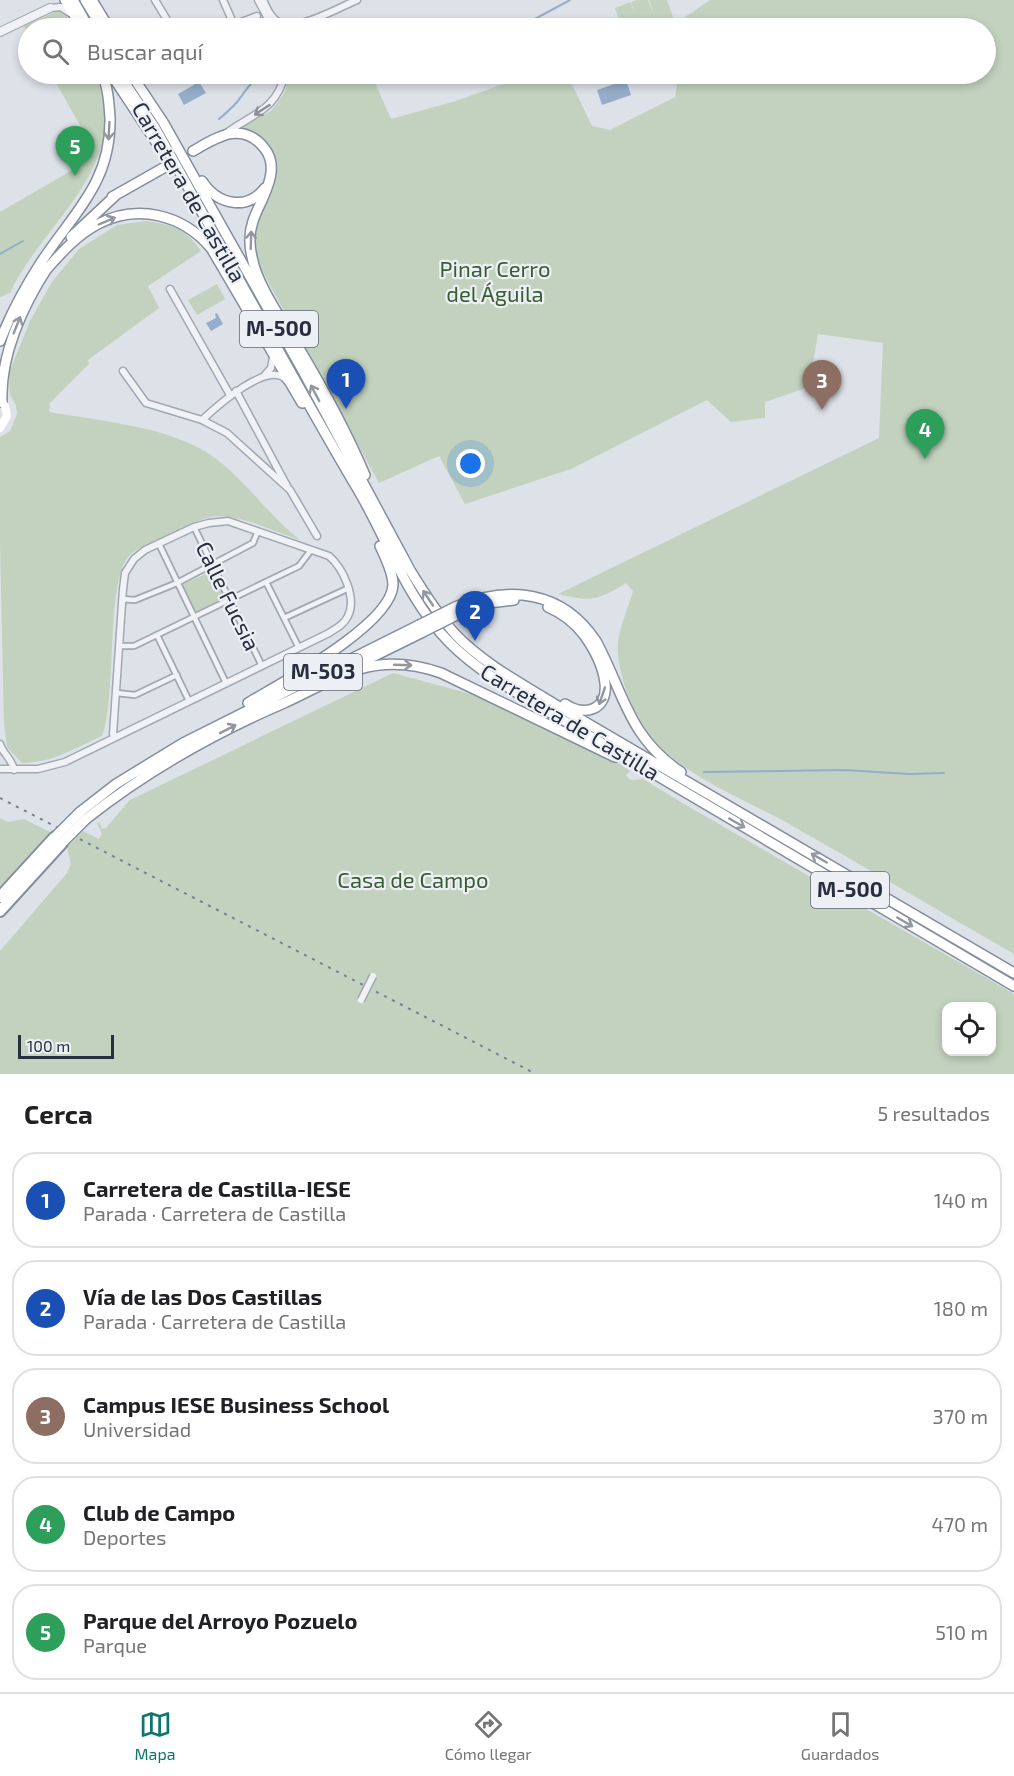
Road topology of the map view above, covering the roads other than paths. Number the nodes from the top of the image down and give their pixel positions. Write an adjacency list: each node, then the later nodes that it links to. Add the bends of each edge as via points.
1 (59, 0): 11 (street)
2 (65, 0): 15 (highway)
3 (73, 0): 16 (highway)
4 (85, 0): 17 (highway)
5 (92, 0): 18 (highway)
6 (155, 0): 19 (street)
7 (223, 0): 20 (street)
8 (258, 0): 22 (street)
9 (263, 0): 23 (street)
10 (357, 0): 24 (street)
11 (50, 8): 13 (street); 14 (street, via 61,7)
12 (256, 16): 21 (street)
13 (29, 18)
14 (75, 18)
15 (75, 18)
16 (83, 18)
17 (96, 18)
18 (103, 18)
19 (166, 18)
20 (231, 18)
21 (251, 18)
22 (268, 18)
23 (275, 18)
24 (313, 18)
25 (18, 23): 26 (street)
26 (0, 32)
27 (104, 84): 37 (highway, one-way to 37, via 110,129 107,158 97,182)
28 (118, 84): 39 (highway, M-500, via 151,133)
29 (126, 84): 49 (highway, Carretera de Castilla / M-500, via 155,128)
30 (139, 84): 32 (highway, Carretera de Castilla / M-500)
31 (282, 84): 33 (street, one-way to 33, via 270,105)
32 (163, 122): 36 (highway, M-500, via 185,149 208,190 224,201 249,201); 55 (highway, Carretera de Castilla / M-500, one-way to 32)
33 (223, 135): 34 (highway); 36 (highway, M-500, via 241,134 259,142 269,157)
34 (193, 151)
35 (165, 167): 37 (highway, via 117,194)
36 (270, 181): 55 (highway, M-500, one-way to 36, via 344,427 252,261 251,231)
37 (44, 266): 39 (highway, M-500, one-way to 39, via 98,224 127,214 159,215 189,228 206,242); 40 (highway, via 20,296); 46 (highway, one-way to 37, via 1,381 10,342)
38 (170, 289): 44 (street)
39 (248, 309): 41 (highway, M-500)
40 (0, 341)
41 (273, 351): 43 (street, via 271,368); 45 (highway, M-500)
42 (123, 371): 47 (street, via 146,402)
43 (264, 376): 44 (street); 45 (street, via 284,377)
44 (233, 393): 47 (street); 51 (street)
45 (299, 399): 49 (highway, M-500)
46 (1, 401): 48 (main road, via 7,416)
47 (202, 420): 51 (street, via 227,433)
48 (0, 428)
49 (322, 429): 50 (highway, Carretera de Castilla / M-500)
50 (342, 464): 78 (highway, via 387,561 393,585 390,595 385,606 363,628); 83 (highway, Carretera de Castilla / M-500, via 412,594 450,644 490,676)
51 (290, 490): 54 (street)
52 (194, 527): 53 (street, via 228,521); 56 (street); 58 (street, Calle Fucsia)
53 (258, 531): 57 (street); 58 (street, via 253,543)
54 (317, 536)
55 (393, 537): 72 (highway, Carretera de Castilla / M-500, one-way to 55, via 443,620)
56 (159, 544): 60 (street); 62 (street, via 134,559 125,573)
57 (311, 549): 59 (street, via 299,566); 61 (street, via 337,563)
58 (213, 565): 60 (street); 63 (street, Calle Fucsia)
59 (266, 582): 63 (street); 66 (street)
60 (177, 583): 62 (street, via 135,600); 65 (street)
61 (349, 588): 66 (street); 70 (street, via 349,615 342,624)
62 (122, 599): 69 (street)
63 (230, 600): 65 (street); 71 (street, Calle Fucsia)
64 (457, 610): 67 (highway, M-503, bridge); 72 (highway, M-500, one-way to 72, via 505,600 554,609 574,624 591,645 602,671 603,696 599,705 583,712); 85 (highway, M-503, via 486,596 523,594 568,611 596,641 632,722 648,745 675,768)
65 (194, 617): 68 (street); 74 (street)
66 (284, 618): 70 (street)
67 (421, 629): 77 (highway, M-503); 78 (highway, M-503)
68 (158, 635): 69 (street, via 134,646); 73 (street)
69 (119, 646): 75 (street)
70 (299, 648): 71 (street)
71 (262, 666): 74 (street)
72 (493, 666): 85 (highway, Carretera de Castilla / M-500)
73 (177, 675): 75 (street, via 135,695); 76 (street)
74 (226, 683): 76 (street)
75 (116, 693): 79 (street)
76 (189, 701): 79 (street)
77 (270, 709): 83 (highway, M-500, one-way to 83, via 361,669 416,665 462,682); 84 (highway, M-503, one-way to 77, via 154,770)
78 (228, 719): 84 (highway, M-503, via 116,784)
79 (114, 737): 82 (street, via 65,762)
80 (0, 744): 82 (street)
81 (0, 769): 82 (street)
82 (14, 770)
83 (687, 794): 91 (highway, Carretera de Castilla / M-500, one-way to 91)
84 (83, 816): 86 (highway, M-503, bridge)
85 (751, 818): 89 (highway, Carretera de Castilla / M-500, one-way to 85)
86 (58, 840): 87 (highway, M-503); 88 (highway, M-503)
87 (0, 897)
88 (0, 911)
89 (1014, 973)
90 (373, 976): 92 (street, bridge)
91 (1014, 986)
92 (360, 1003)

